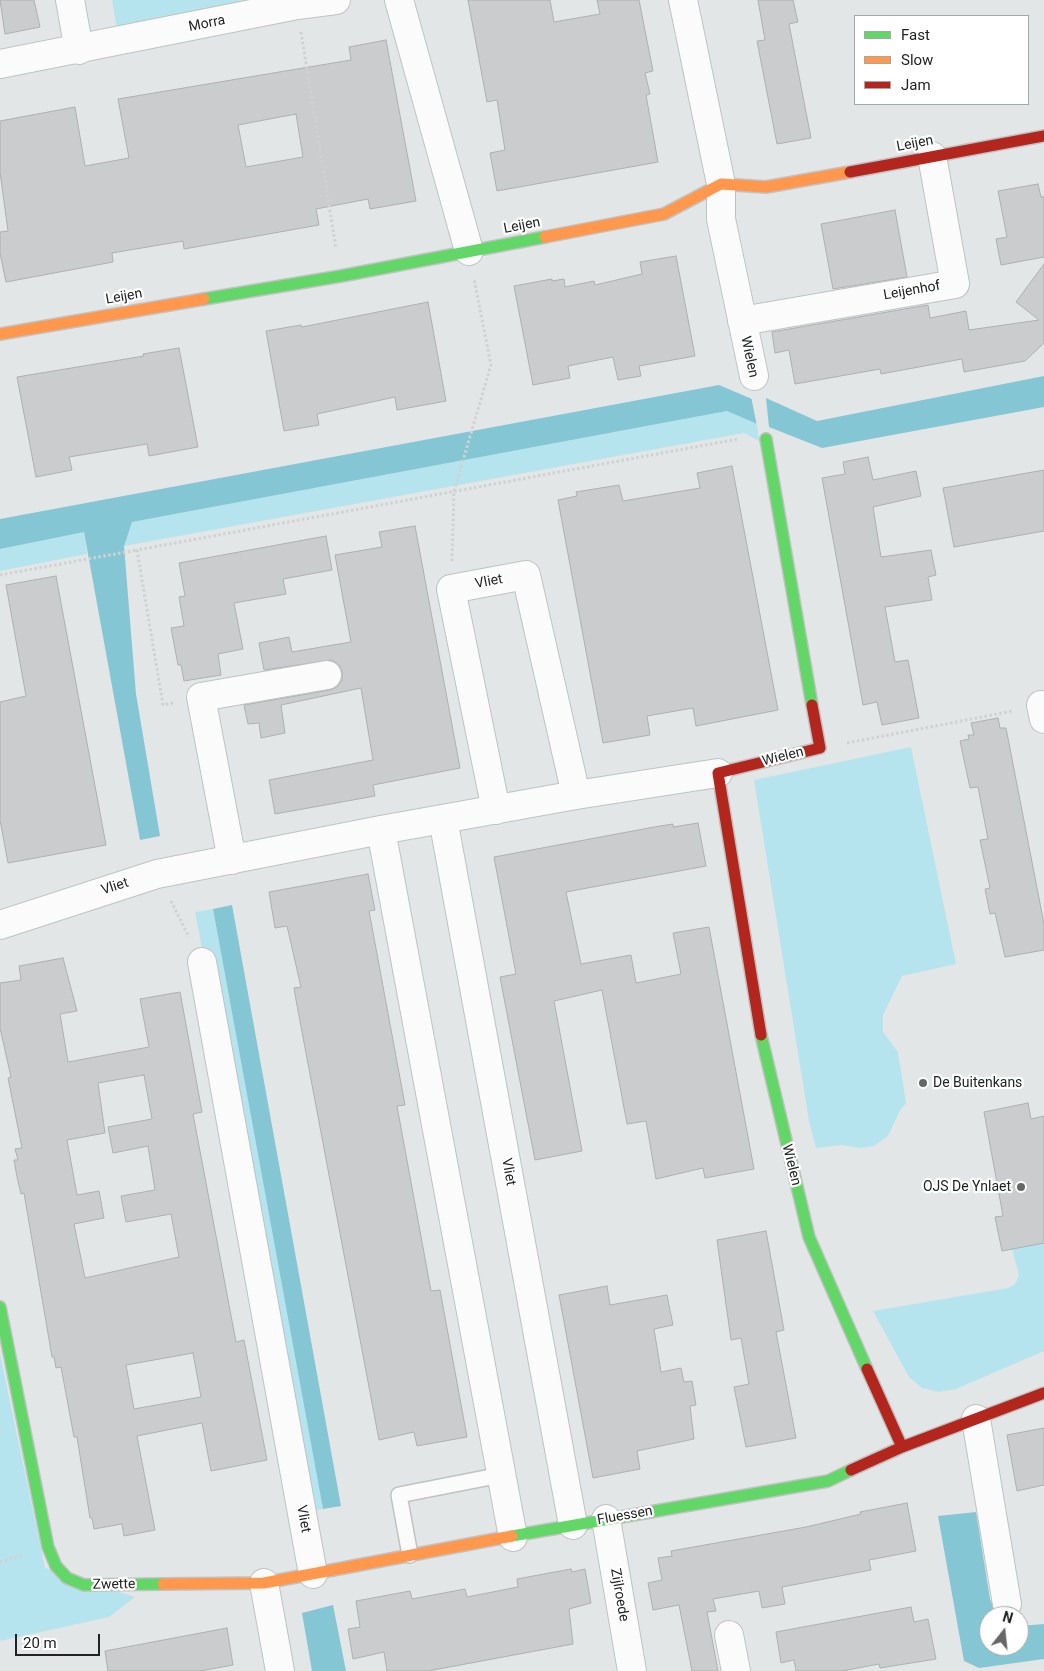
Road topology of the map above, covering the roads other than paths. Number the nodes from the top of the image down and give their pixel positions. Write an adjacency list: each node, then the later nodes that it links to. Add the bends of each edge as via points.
1 (70, 0): 5 (street)
2 (336, 0): 5 (street, Morra, via 297,5)
3 (399, 0): 10 (street)
4 (683, 0): 9 (street, Wielen)
5 (78, 50): 6 (street, Morra)
6 (0, 64)
7 (1044, 136): 8 (street, Leijen)
8 (932, 156): 9 (street, Leijen, via 766,187); 11 (street, Leijenhof, via 955,284)
9 (721, 184): 10 (street, Leijen, via 664,214); 11 (street, Wielen, via 721,219)
10 (469, 251): 12 (street, Leijen)
11 (742, 321): 13 (street, Wielen)
12 (0, 334)
13 (754, 376)
14 (766, 439): 16 (street, Wielen, via 820,748)
15 (327, 674): 21 (street, via 201,697)
16 (718, 773): 17 (street, Vliet); 27 (street, Wielen, via 764,1051 809,1237)
17 (576, 796): 18 (street, Vliet); 18 (street, Vliet, via 526,575 452,589)
18 (496, 810): 19 (street, Vliet)
19 (443, 819): 20 (street, Vliet); 30 (street, Vliet)
20 (381, 830): 21 (street, Vliet); 28 (street)
21 (232, 860): 22 (street, Vliet, via 157,874)
22 (0, 925)
23 (202, 962): 33 (street, Vliet)
24 (0, 1307): 34 (street, Zwette, via 48,1547 56,1566 67,1578 84,1585)
25 (1044, 1393): 26 (street, Fluessen)
26 (976, 1419): 27 (street, Fluessen); 35 (street)
27 (902, 1447): 29 (street, Fluessen, via 828,1481)
28 (501, 1475): 31 (street); 32 (lane, via 399,1495)
29 (606, 1519): 30 (street, Fluessen); 38 (street, Zijlroede)
30 (573, 1525): 31 (street, Fluessen)
31 (513, 1537): 32 (street, Fluessen)
32 (410, 1555): 33 (street, Fluessen)
33 (314, 1574): 34 (street, Fluessen)
34 (264, 1583): 37 (street)
35 (1007, 1604)
36 (730, 1635): 39 (street)
37 (280, 1671)
38 (632, 1671)
39 (736, 1671)

